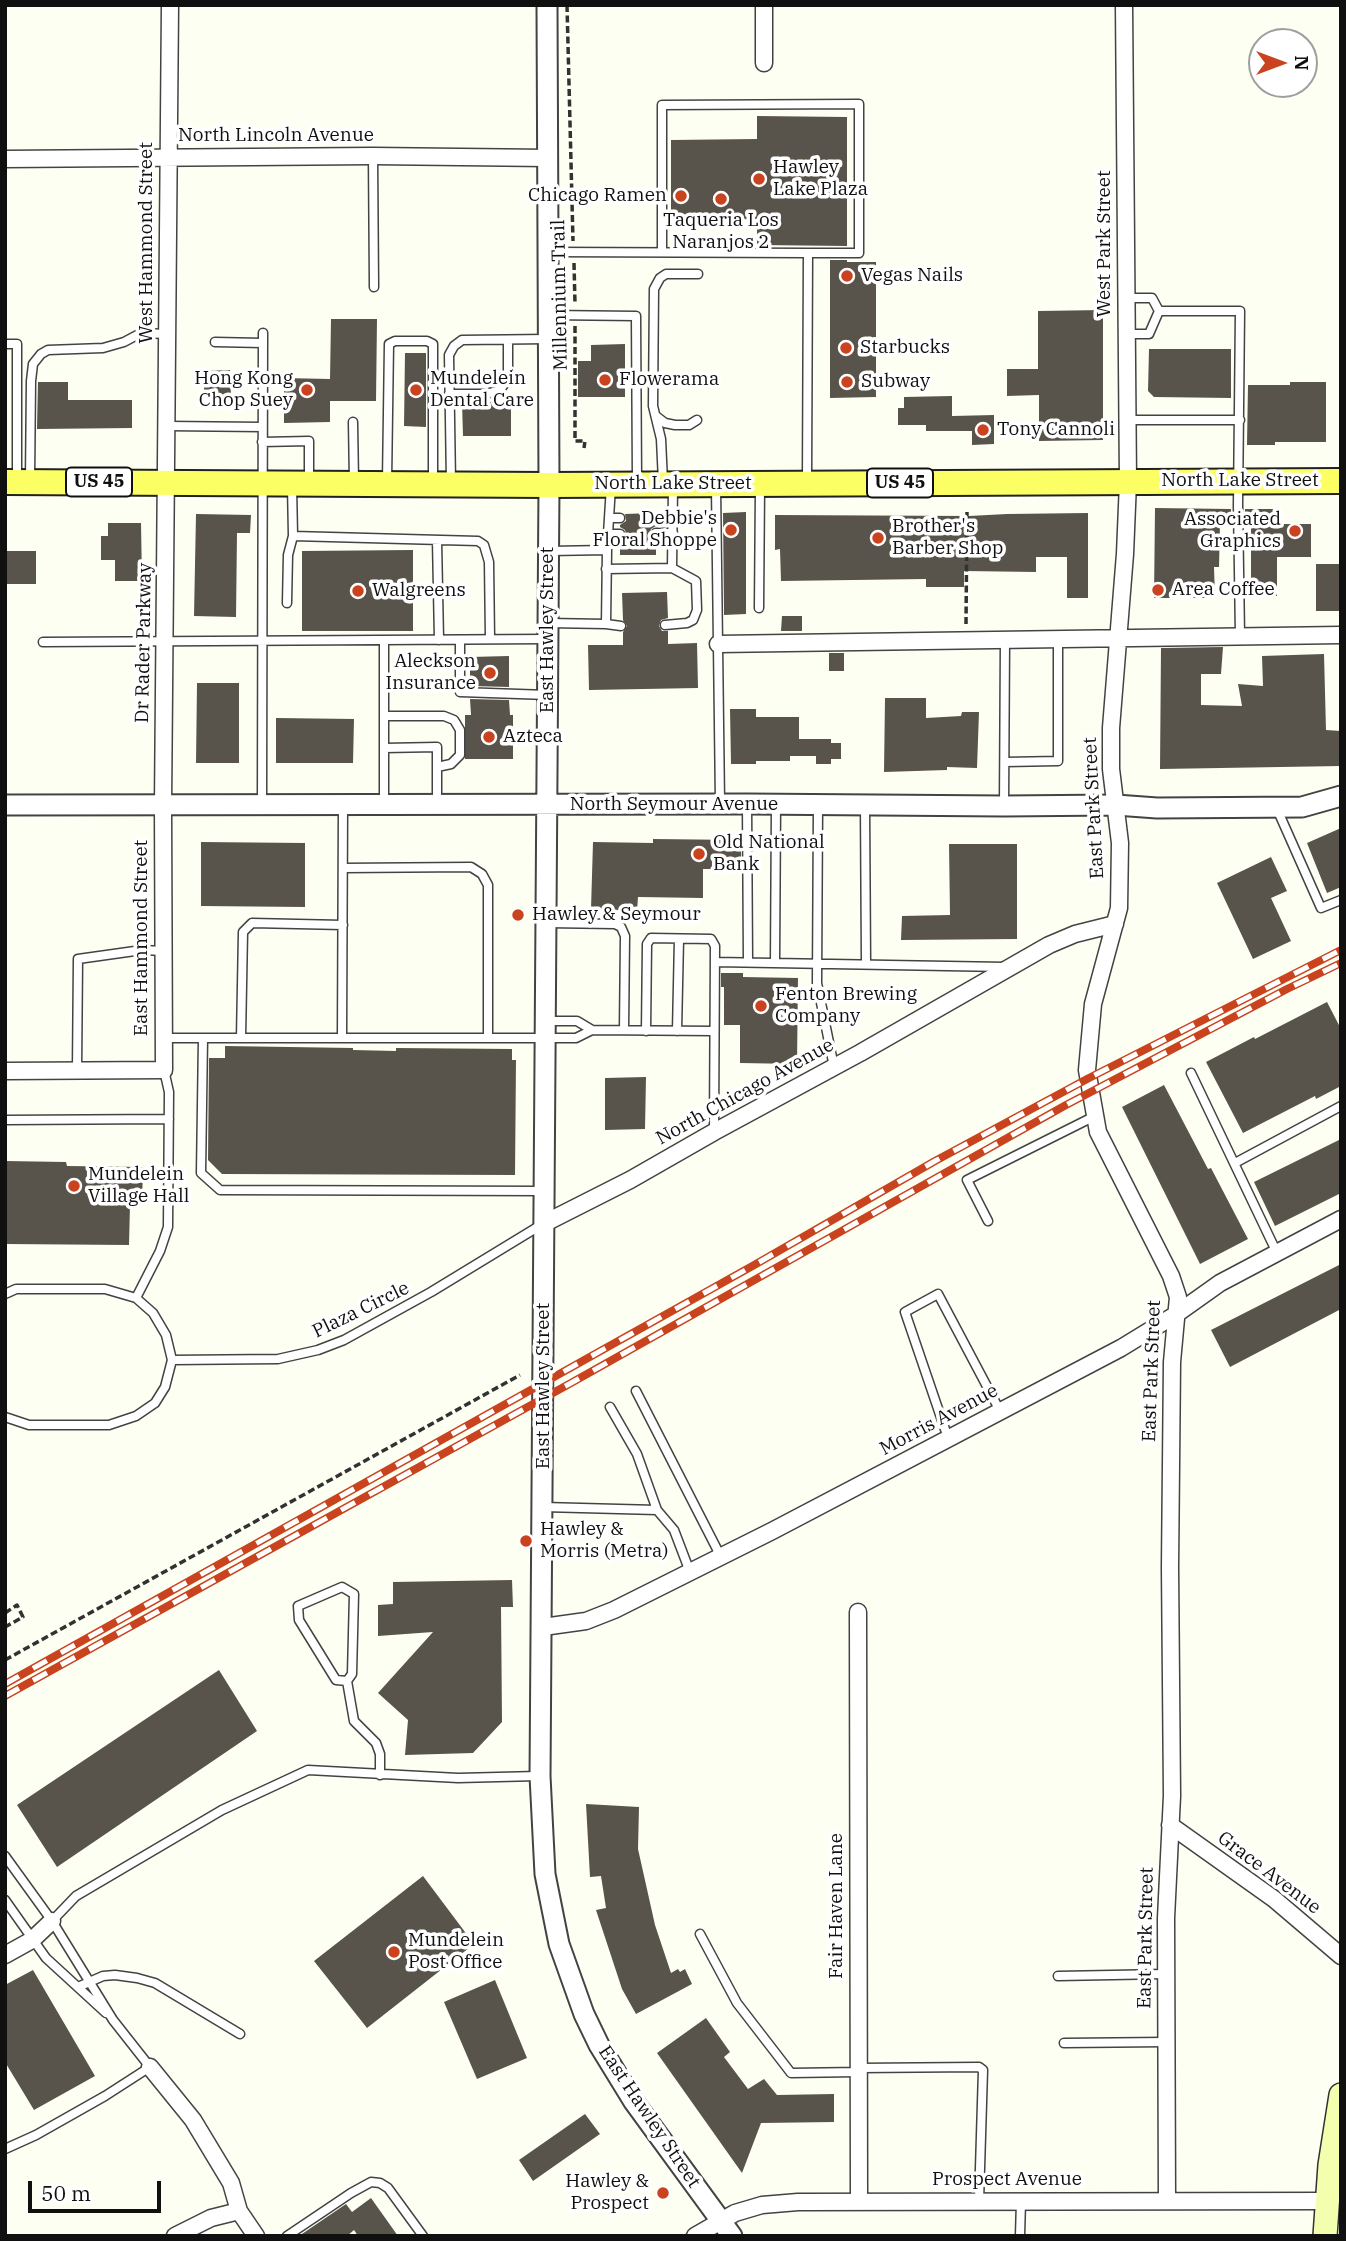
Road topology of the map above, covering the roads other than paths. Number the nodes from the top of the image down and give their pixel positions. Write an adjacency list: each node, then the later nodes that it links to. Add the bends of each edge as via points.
1 (170, 5): 7 (street, West Hammond Street)
2 (547, 5): 8 (street, East Hawley Street)
3 (764, 5): 5 (street)
4 (1124, 5): 15 (street, West Park Street)
5 (764, 62)
6 (373, 156): 7 (street, North Lincoln Avenue); 8 (street, North Lincoln Avenue); 14 (lane)
7 (168, 158): 9 (street, North Lincoln Avenue); 18 (street, West Hammond Street)
8 (548, 158): 10 (street, East Hawley Street)
9 (5, 159)
10 (548, 252): 11 (lane); 17 (street, East Hawley Street)
11 (662, 252): 12 (lane); 12 (lane, via 662,104 859,104 859,253)
12 (808, 253): 47 (lane)
13 (698, 274): 25 (lane, via 666,274 654,289)
14 (374, 287)
15 (1126, 298): 16 (lane, via 1152,298); 19 (street, West Park Street)
16 (1159, 311): 19 (lane, via 1149,334); 28 (lane, via 1240,311)
17 (548, 315): 20 (street, East Hawley Street); 43 (lane, via 636,316)
18 (167, 334): 30 (street, West Hammond Street); 35 (lane, via 141,333 103,348 41,354 33,365)
19 (1127, 334): 27 (street, West Park Street)
20 (548, 339): 21 (lane); 48 (street, East Hawley Street)
21 (508, 340): 24 (lane, via 508,379 500,390); 24 (lane, via 462,340 454,346 449,355)
22 (215, 342): 31 (lane, via 263,338)
23 (5, 344): 35 (lane, via 17,344)
24 (450, 394): 42 (lane)
25 (656, 416): 26 (lane, via 675,425); 44 (lane)
26 (698, 420)
27 (1127, 420): 28 (lane); 37 (street, West Park Street)
28 (1240, 420): 33 (lane)
29 (354, 422): 40 (lane)
30 (167, 426): 31 (lane); 36 (street, West Hammond Street)
31 (262, 426): 32 (lane)
32 (262, 442): 38 (lane); 39 (lane, via 309,442)
33 (1238, 481): 34 (main road, North Lake Street / US 45); 37 (main road, North Lake Street / US 45); 72 (lane)
34 (1341, 481)
35 (17, 482): 36 (main road, North Lake Street / US 45)
36 (167, 482): 38 (main road, North Lake Street / US 45); 83 (street, Dr Rader Parkway)
37 (1128, 482): 47 (main road, North Lake Street / US 45); 73 (street, East Park Street)
38 (261, 483): 39 (main road, North Lake Street / US 45); 80 (lane)
39 (301, 483): 40 (main road, North Lake Street / US 45); 58 (lane)
40 (354, 483): 41 (main road, North Lake Street / US 45)
41 (387, 484): 42 (main road, North Lake Street / US 45); 42 (lane, via 389,344 395,341 433,344)
42 (442, 484): 48 (main road, North Lake Street / US 45)
43 (637, 484): 44 (main road, North Lake Street / US 45); 49 (main road, North Lake Street / US 45)
44 (668, 484): 45 (main road, North Lake Street / US 45); 52 (lane)
45 (716, 484): 46 (main road, North Lake Street / US 45); 84 (lane)
46 (760, 484): 47 (main road, North Lake Street / US 45); 65 (lane)
47 (807, 484)
48 (549, 485): 49 (main road, North Lake Street / US 45); 61 (street, East Hawley Street)
49 (611, 485): 50 (lane)
50 (610, 518): 51 (lane); 56 (lane)
51 (620, 518)
52 (673, 518): 53 (lane); 55 (lane)
53 (656, 519)
54 (656, 533): 55 (lane)
55 (673, 533): 62 (lane)
56 (609, 534): 57 (lane); 60 (lane)
57 (620, 534)
58 (293, 536): 59 (lane); 64 (lane)
59 (437, 540): 75 (lane, via 484,545 489,562); 78 (lane)
60 (607, 550): 61 (lane); 63 (lane)
61 (548, 551): 70 (street, East Hawley Street)
62 (672, 568): 63 (lane); 67 (lane, via 696,582 698,610 687,624)
63 (606, 569): 66 (lane)
64 (287, 603)
65 (759, 608)
66 (606, 624): 68 (lane); 70 (lane)
67 (665, 625)
68 (621, 626)
69 (287, 630): 81 (lane)
70 (548, 631): 75 (lane); 85 (street, East Hawley Street)
71 (1341, 635): 72 (street)
72 (1240, 636): 73 (street)
73 (1119, 637): 74 (street); 102 (street, East Park Street, via 1111,728)
74 (1058, 638): 76 (street); 88 (lane, via 1058,761)
75 (490, 639): 79 (lane)
76 (1005, 639): 84 (street); 88 (lane)
77 (384, 640): 78 (lane); 81 (lane); 86 (lane)
78 (439, 640): 79 (lane)
79 (460, 640): 85 (lane, via 460,692)
80 (263, 641): 81 (lane); 83 (lane); 96 (lane)
81 (287, 641)
82 (43, 642): 83 (lane)
83 (165, 642): 95 (street, Dr Rader Parkway)
84 (718, 644): 92 (lane)
85 (548, 695): 91 (street, East Hawley Street)
86 (384, 716): 87 (lane); 89 (lane, via 454,720 460,730 460,755 451,764)
87 (384, 748): 89 (lane, via 437,747); 98 (lane)
88 (1005, 762): 104 (lane)
89 (437, 767): 99 (lane)
90 (1341, 796): 105 (street, North Seymour Avenue, via 1302,807)
91 (547, 804): 92 (street, North Seymour Avenue); 99 (street, North Seymour Avenue); 108 (street, East Hawley Street)
92 (720, 804): 93 (street, North Seymour Avenue)
93 (747, 804): 100 (street, North Seymour Avenue); 114 (lane)
94 (5, 805): 95 (street, North Seymour Avenue)
95 (163, 805): 96 (street, North Seymour Avenue); 112 (street, East Hammond Street)
96 (262, 805): 97 (street, North Seymour Avenue)
97 (343, 805): 98 (street, North Seymour Avenue); 106 (lane)
98 (384, 805): 99 (street, North Seymour Avenue)
99 (437, 805)
100 (776, 805): 103 (street, North Seymour Avenue); 115 (lane)
101 (865, 805): 103 (street, North Seymour Avenue); 104 (street, North Seymour Avenue); 117 (lane)
102 (1116, 805): 104 (street, North Seymour Avenue); 105 (street, North Seymour Avenue); 109 (street, East Park Street, via 1120,843)
103 (818, 806): 116 (lane)
104 (1004, 806)
105 (1276, 807): 107 (lane, via 1321,908)
106 (343, 868): 110 (lane); 129 (lane, via 471,867 482,874 488,885)
107 (1341, 900)
108 (546, 923): 119 (street, East Hawley Street); 121 (lane, via 621,927 625,936)
109 (1115, 924): 118 (street, North Chicago Avenue, via 1075,934); 136 (street, East Park Street, via 1093,1004 1087,1070)
110 (343, 925): 127 (lane, via 251,923 243,932); 128 (lane)
111 (678, 939): 113 (lane, via 711,939); 122 (lane, via 651,938 647,944); 123 (lane)
112 (164, 950): 125 (street, East Hammond Street); 131 (lane, via 78,959)
113 (715, 962): 114 (lane); 124 (lane)
114 (748, 962): 115 (lane)
115 (775, 963): 116 (lane)
116 (817, 964): 117 (lane); 130 (lane)
117 (866, 964): 118 (lane)
118 (1011, 967): 130 (street, North Chicago Avenue)
119 (546, 1029): 120 (lane, via 576,1038); 120 (lane, via 577,1021); 129 (lane); 141 (street, East Hawley Street)
120 (592, 1030): 121 (lane)
121 (624, 1030): 122 (lane)
122 (646, 1031): 123 (lane)
123 (677, 1031): 124 (lane)
124 (714, 1031): 139 (lane)
125 (163, 1038): 126 (lane); 132 (street, East Hammond Street)
126 (203, 1038): 127 (lane); 141 (lane, via 201,1173 220,1190)
127 (242, 1038): 128 (lane)
128 (342, 1038): 129 (lane)
129 (488, 1038)
130 (834, 1067): 139 (street, North Chicago Avenue)
131 (77, 1070): 132 (street); 133 (street)
132 (164, 1070): 137 (lane)
133 (5, 1071)
134 (1191, 1073): 140 (lane)
135 (1341, 1106): 140 (lane)
136 (1096, 1116): 143 (lane, via 967,1180); 148 (street, East Park Street, via 1098,1132 1171,1276 1178,1297)
137 (169, 1119): 138 (lane); 147 (lane, via 168,1227)
138 (5, 1120)
139 (714, 1132): 144 (street, North Chicago Avenue)
140 (1235, 1163): 145 (lane)
141 (545, 1191): 144 (street, East Hawley Street)
142 (1341, 1219): 145 (street, Morris Avenue)
143 (988, 1221)
144 (545, 1223): 149 (lane, Plaza Circle, via 431,1293 318,1350 278,1359); 155 (street, East Hawley Street)
145 (1277, 1253): 148 (street, Morris Avenue, via 1220,1283)
146 (5, 1294): 147 (lane, via 16,1289 105,1289)
147 (136, 1298): 149 (lane, via 153,1312 166,1335)
148 (1175, 1315): 152 (street, Morris Avenue); 164 (street, East Park Street)
149 (172, 1360): 153 (lane, via 155,1403 136,1416 109,1425 29,1425)
150 (636, 1391): 157 (lane)
151 (610, 1407): 156 (lane, via 637,1454)
152 (1000, 1411): 154 (street, Morris Avenue); 154 (lane, via 938,1294 905,1312)
153 (5, 1418)
154 (948, 1438): 157 (street, Morris Avenue)
155 (543, 1507): 156 (lane); 160 (street, East Hawley Street)
156 (657, 1510): 158 (lane, via 674,1530)
157 (721, 1557): 158 (street, Morris Avenue)
158 (690, 1572): 160 (street, Morris Avenue, via 614,1611)
159 (858, 1612): 181 (street, Fair Haven Lane)
160 (543, 1628): 163 (street, East Hawley Street)
161 (347, 1681): 161 (lane, via 352,1674 354,1594 342,1587 298,1606 299,1620 336,1680); 162 (lane, via 354,1721 376,1742)
162 (380, 1775): 163 (lane); 167 (lane, via 309,1770 222,1810 76,1896)
163 (540, 1776): 191 (street, East Hawley Street, via 550,1908 584,2014 634,2102)
164 (1170, 1825): 171 (street, Grace Avenue, via 1274,1899); 172 (street, East Park Street)
165 (5, 1856): 167 (lane)
166 (5, 1900): 169 (lane)
167 (52, 1921): 169 (street); 174 (lane)
168 (700, 1934): 181 (lane, via 737,2003 791,2073)
169 (32, 1940): 170 (street); 175 (lane)
170 (5, 1955)
171 (1341, 1956)
172 (1166, 1974): 173 (lane); 178 (street, East Park Street)
173 (1058, 1976)
174 (90, 1981): 175 (lane); 176 (lane); 177 (lane, via 115,1975 155,1983)
175 (78, 1987): 176 (lane)
176 (113, 2020): 180 (lane)
177 (240, 2034)
178 (1166, 2042): 179 (lane); 188 (street, East Park Street)
179 (1064, 2043)
180 (150, 2067): 184 (lane); 190 (street, via 193,2120 231,2183)
181 (858, 2070): 185 (street, Fair Haven Lane); 186 (lane, via 983,2070)
182 (1341, 2095): 183 (main road)
183 (1338, 2118): 189 (main road)
184 (5, 2149)
185 (859, 2201): 186 (street, Prospect Avenue); 191 (street, Prospect Avenue, via 762,2205 734,2213)
186 (979, 2201): 187 (street, Prospect Avenue)
187 (1021, 2201): 188 (street, Prospect Avenue); 197 (lane)
188 (1167, 2201): 189 (street, Prospect Avenue)
189 (1327, 2201): 198 (main road)
190 (239, 2211): 192 (street, via 211,2218); 193 (street)
191 (727, 2228): 196 (street, Prospect Avenue)
192 (175, 2236)
193 (256, 2236)
194 (287, 2236): 195 (lane, via 371,2182 388,2188)
195 (423, 2236)
196 (695, 2236)
197 (1020, 2236)
198 (1325, 2236)

